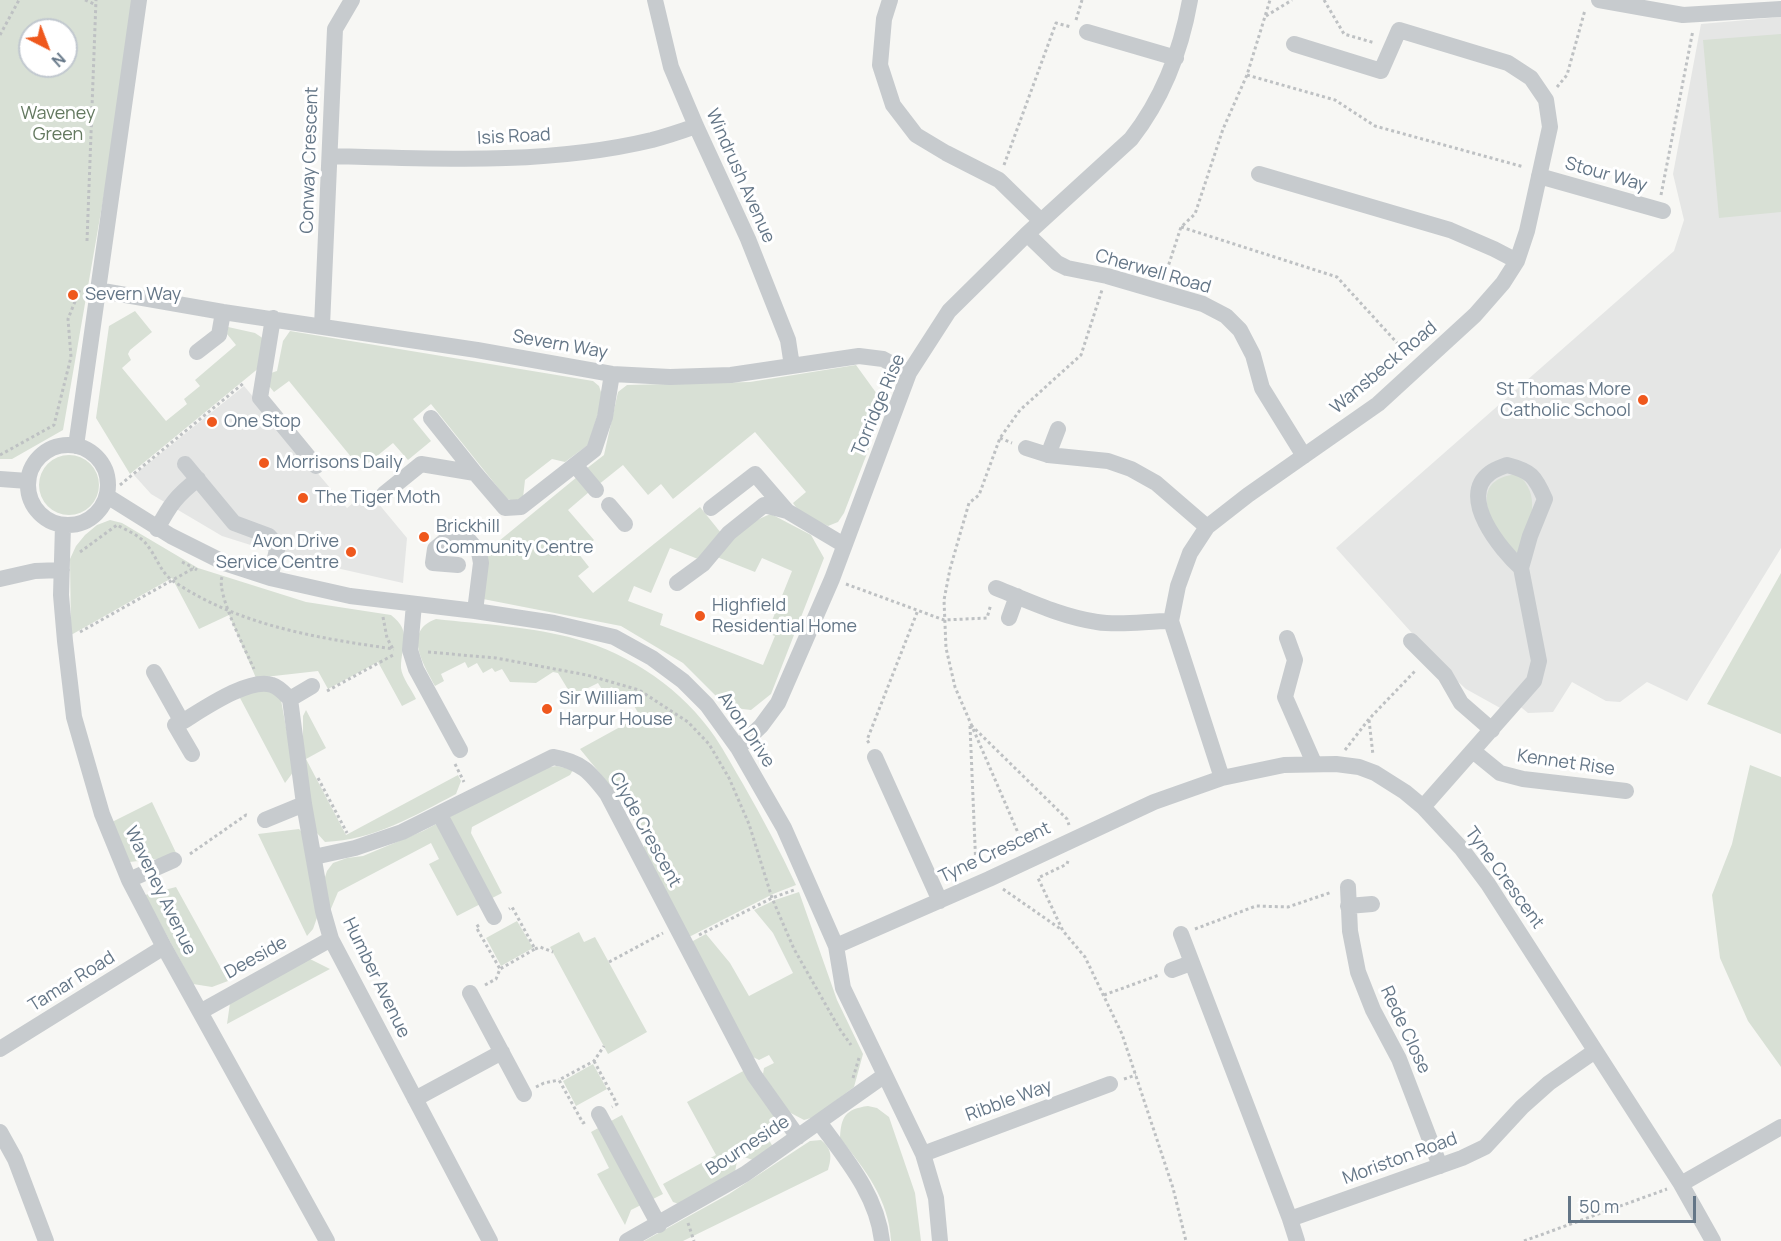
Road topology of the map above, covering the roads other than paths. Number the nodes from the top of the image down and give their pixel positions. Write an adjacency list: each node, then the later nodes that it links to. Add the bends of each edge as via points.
1 (139, 0): 19 (street)
2 (352, 0): 12 (street, Conway Crescent, via 335,29)
3 (655, 0): 11 (street, Windrush Avenue, via 671,67)
4 (890, 0): 16 (street, via 884,19 880,65 893,105 916,135 999,180)
5 (1190, 0): 10 (street, Torridge Rise)
6 (1599, 0): 7 (street, via 1683,15)
7 (1781, 9)
8 (1080, 30): 10 (street)
9 (1294, 44): 14 (street, Wansbeck Road, via 1381,71 1399,30 1508,63 1531,78 1546,100 1550,127)
10 (1176, 58): 16 (street, Torridge Rise, via 1165,84 1131,139)
11 (696, 126): 12 (street, Isis Road, via 652,140 526,157); 24 (street, Windrush Avenue, via 752,249 788,340)
12 (330, 156): 22 (street, Conway Crescent)
13 (1259, 174): 18 (street, via 1450,230)
14 (1540, 174): 15 (street, Stour Way); 18 (street, Wansbeck Road)
15 (1663, 211)
16 (1041, 221): 17 (street, Torridge Rise)
17 (1027, 234): 25 (street, Torridge Rise, via 949,311); 32 (street, Cherwell Road, via 1066,268 1203,304 1226,316 1240,330 1253,355 1262,388)
18 (1517, 261): 32 (street, Wansbeck Road, via 1475,315 1419,368 1378,404)
19 (89, 289): 20 (street, Severn Way); 29 (street)
20 (223, 312): 21 (street, Severn Way); 23 (street, via 219,334)
21 (273, 318): 22 (street, Severn Way); 35 (street, via 260,398)
22 (322, 326): 26 (street, Severn Way)
23 (197, 352)
24 (792, 366): 25 (street, Severn Way, via 859,356 883,359); 26 (street, Severn Way, via 731,375)
25 (909, 373): 50 (street, Torridge Rise)
26 (612, 374): 34 (street, via 605,417 594,450)
27 (431, 418): 36 (street)
28 (1058, 429): 31 (street)
29 (76, 446): 39 (street, via 63,445 39,457); 42 (street, via 88,450 105,470)
30 (1026, 448): 31 (street)
31 (1048, 455): 48 (street, via 1108,461 1131,469 1156,483)
32 (1304, 456): 48 (street, Wansbeck Road)
33 (185, 464): 38 (street)
34 (575, 465): 36 (street, via 521,507 505,508); 40 (street)
35 (316, 466)
36 (475, 473): 41 (street, via 421,464)
37 (0, 479): 39 (street)
38 (198, 479): 49 (street, via 172,503); 54 (street, via 234,523 269,536 278,546)
39 (28, 481): 47 (street, via 33,505 51,522)
40 (596, 490)
41 (384, 494)
42 (106, 496): 47 (street, via 90,519); 49 (street, Avon Drive)
43 (609, 505): 46 (street)
44 (711, 508): 45 (street, via 755,474)
45 (787, 511): 50 (street); 56 (street, via 764,506 729,534 703,564)
46 (625, 524)
47 (63, 525): 53 (street, Waveney Avenue)
48 (1207, 527): 62 (street, Wansbeck Road, via 1190,553)
49 (157, 529): 54 (street, Avon Drive, via 227,564)
50 (844, 545): 70 (street, Torridge Rise, via 778,703)
51 (458, 565): 60 (street, via 433,563 435,549 459,529 479,552)
52 (1521, 568): 52 (street, via 1545,499 1537,480 1526,470 1507,465 1489,473 1480,486 1478,503 1493,534); 69 (street, via 1539,661 1534,681)
53 (62, 570): 55 (street); 84 (street, Waveney Avenue, via 61,595 74,717 102,814)
54 (270, 578): 59 (street, Avon Drive, via 350,596)
55 (0, 579)
56 (677, 583)
57 (996, 588): 58 (street)
58 (1017, 596): 61 (street); 62 (street, via 1072,617 1098,622)
59 (414, 604): 60 (street, Avon Drive); 71 (street, via 400,650 416,669)
60 (475, 611): 70 (street, Avon Drive, via 554,623 614,638 652,658 683,681 707,705)
61 (1009, 618)
62 (1171, 621): 76 (street, Wansbeck Road)
63 (1287, 638): 75 (street, via 1295,660 1285,697)
64 (1411, 641): 69 (street, via 1444,675 1461,704)
65 (154, 672): 68 (street)
66 (318, 689): 67 (street)
67 (290, 699): 68 (street, via 272,685 242,688); 78 (street, Humber Avenue)
68 (182, 722): 73 (street, via 175,725)
69 (1492, 730): 72 (street)
70 (738, 748): 92 (street, Avon Drive, via 784,828)
71 (460, 750)
72 (1473, 751): 77 (street, Kennet Rise, via 1500,773); 79 (street)
73 (192, 754)
74 (875, 757): 86 (street)
75 (1314, 763): 76 (street, Tyne Crescent); 79 (street, Tyne Crescent, via 1359,767 1375,773)
76 (1222, 778): 86 (street, Tyne Crescent, via 1154,802)
77 (1626, 791)
78 (304, 804): 81 (street); 82 (street, Humber Avenue)
79 (1423, 807): 99 (street, Tyne Crescent, via 1488,884)
80 (440, 815): 82 (street, Clyde Crescent, via 355,848); 89 (street); 109 (street, Clyde Crescent, via 553,756 571,760 591,774 607,794 754,1075)
81 (265, 820)
82 (314, 856): 91 (street, Humber Avenue)
83 (174, 861): 84 (street)
84 (129, 880): 93 (street, Waveney Avenue)
85 (1348, 887): 88 (street, Rede Close)
86 (940, 901): 92 (street, Tyne Crescent)
87 (1372, 904): 88 (street)
88 (1348, 906): 111 (street, Rede Close, via 1358,972 1399,1059)
89 (494, 917)
90 (1180, 934): 94 (street)
91 (331, 939): 97 (street, Deeside); 104 (street, Humber Avenue)
92 (836, 946): 101 (street, Avon Drive, via 843,988)
93 (164, 947): 97 (street, Waveney Avenue); 98 (street, Tamar Road)
94 (1191, 963): 95 (street); 113 (street)
95 (1172, 970)
96 (470, 993): 100 (street)
97 (200, 1012): 116 (street, Waveney Avenue)
98 (0, 1049)
99 (1595, 1051): 111 (street, Moriston Road, via 1549,1083 1485,1147); 112 (street, Tyne Crescent)
100 (502, 1052): 103 (street); 104 (street)
101 (885, 1075): 106 (street, Bourneside); 110 (street, Avon Drive)
102 (1110, 1084): 110 (street, Ribble Way)
103 (524, 1094)
104 (415, 1099): 117 (street, Humber Avenue)
105 (599, 1114): 114 (street)
106 (819, 1122): 109 (street, Bourneside); 119 (street, via 865,1186 880,1223)
107 (1781, 1127): 112 (street)
108 (0, 1132): 115 (street, via 15,1159)
109 (798, 1137): 114 (street, Bourneside, via 745,1174)
110 (923, 1154): 120 (street, Avon Drive, via 936,1198)
111 (1440, 1166): 113 (street, Moriston Road)
112 (1681, 1184): 122 (street, Tyne Crescent)
113 (1290, 1219): 121 (street)
114 (658, 1225): 118 (street, Bourneside)
115 (46, 1241)
116 (327, 1241)
117 (490, 1241)
118 (627, 1241)
119 (882, 1241)
120 (940, 1241)
121 (1297, 1241)
122 (1713, 1241)

